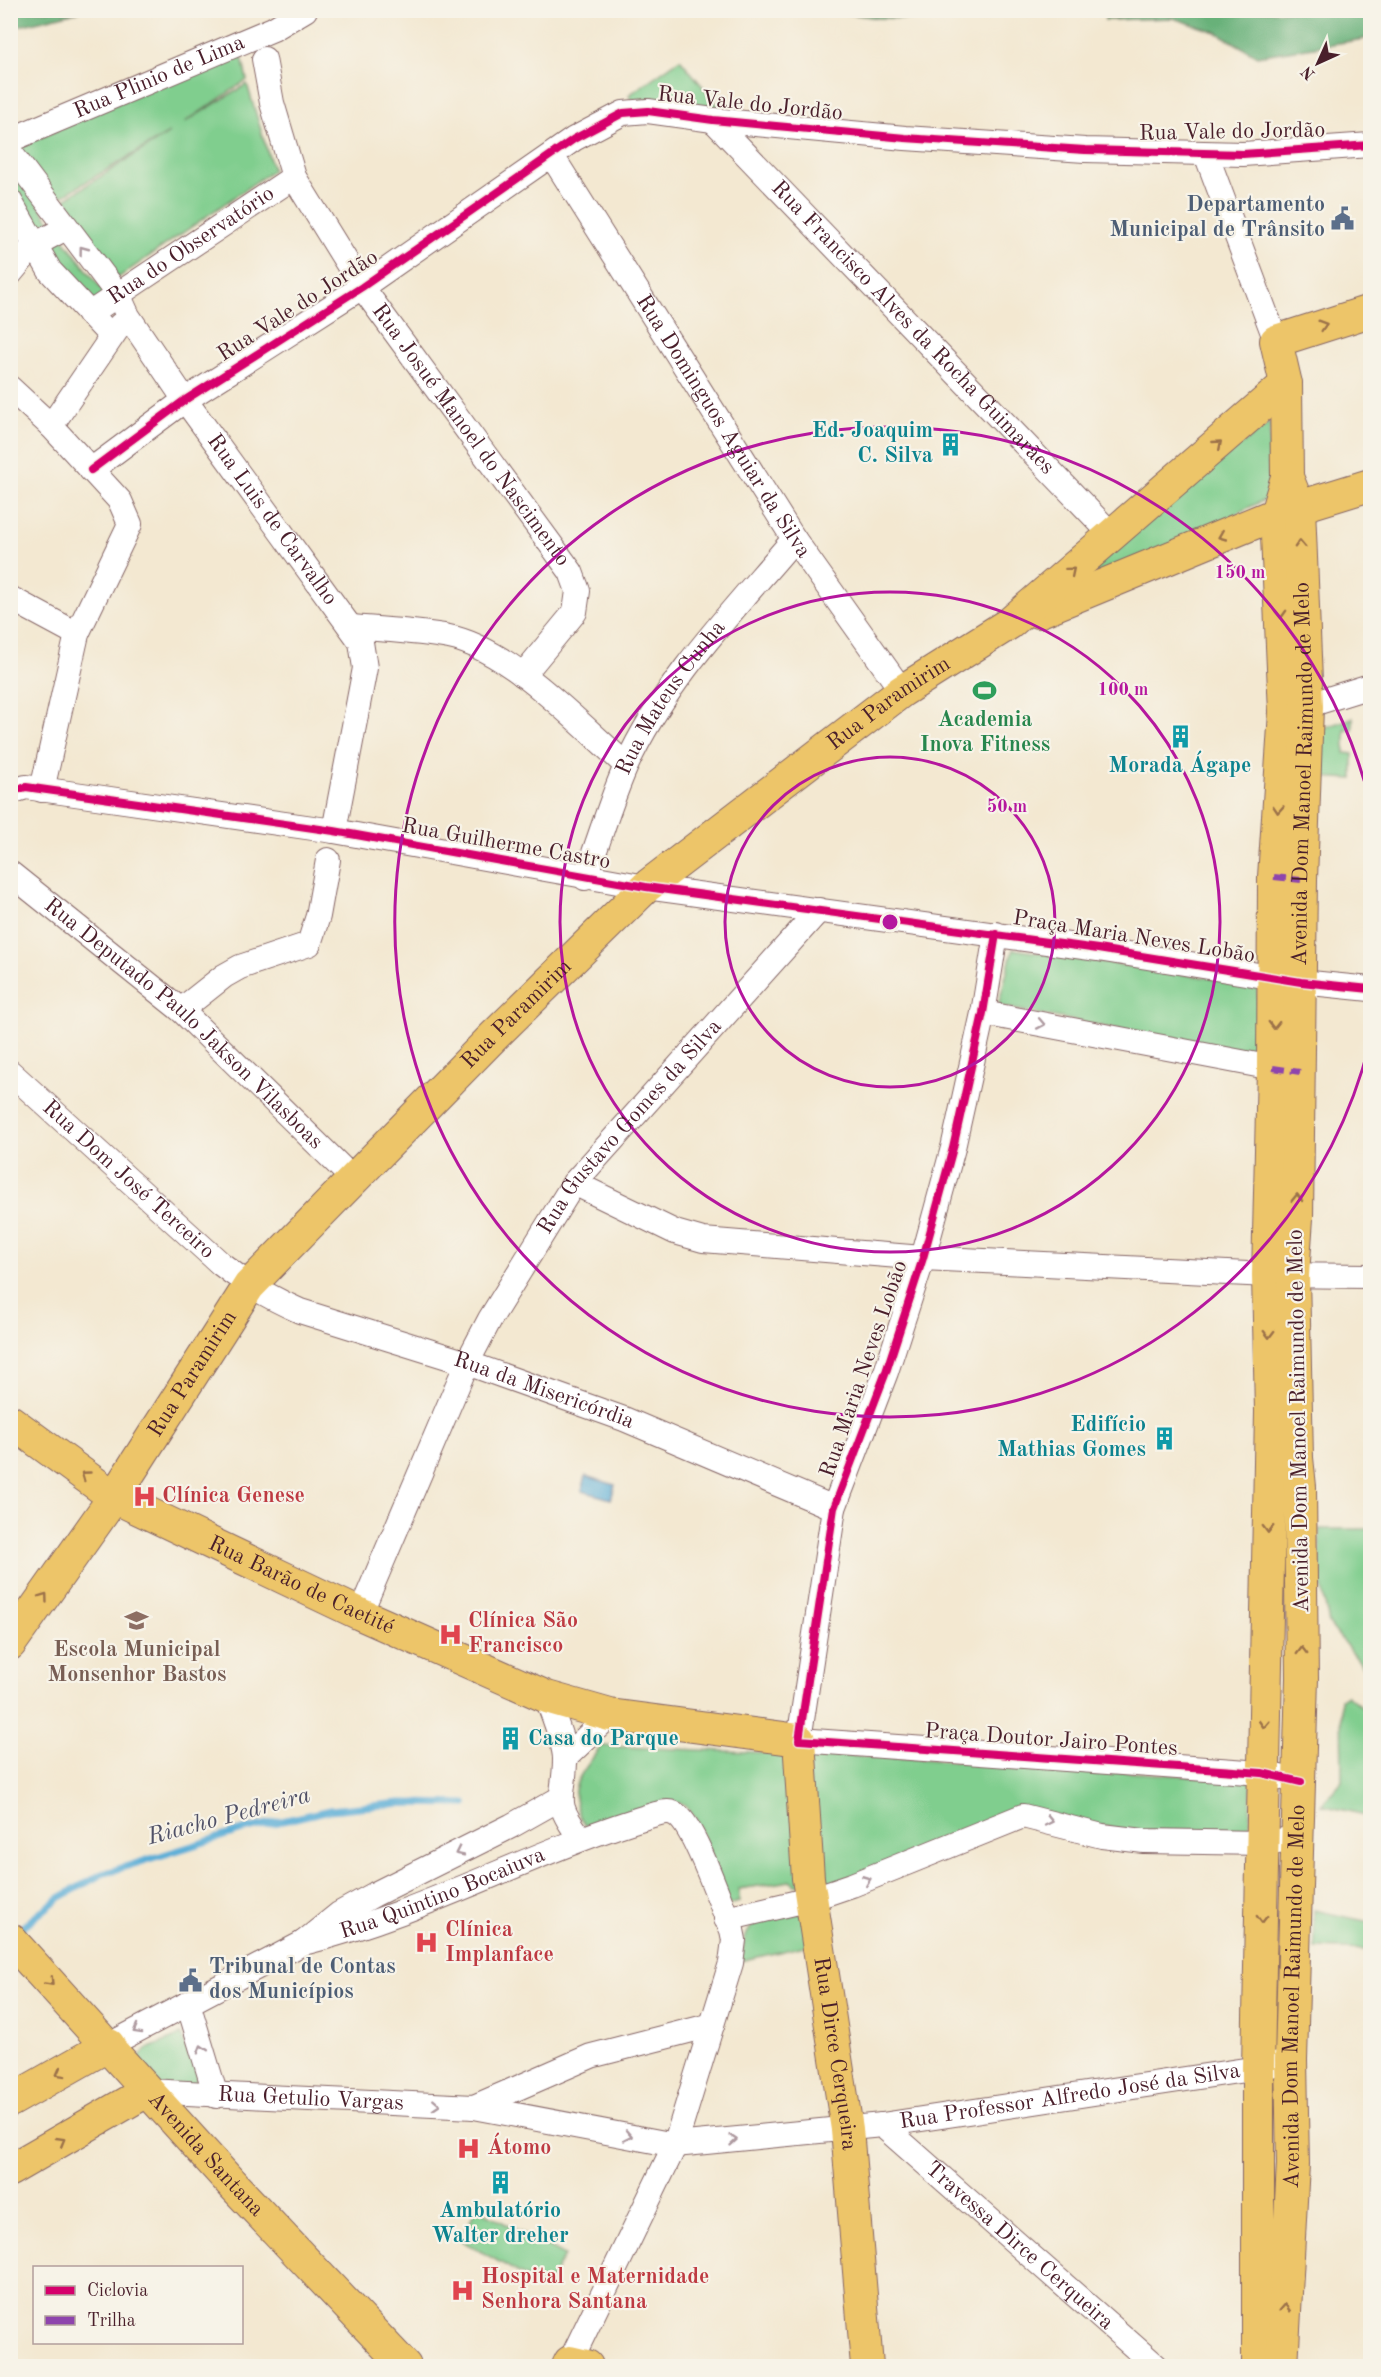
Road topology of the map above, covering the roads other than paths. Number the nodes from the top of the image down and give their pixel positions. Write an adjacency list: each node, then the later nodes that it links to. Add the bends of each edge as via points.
1 (305, 10): 4 (street, Rua Plinio de Lima, via 273,29)
2 (264, 59): 9 (street, Rua Josué Manoel do Nascimento, via 272,103)
3 (713, 120): 7 (street, Rua Vale do Jordão, via 905,138); 8 (street, Rua Vale do Jordão, via 648,111 623,113 582,134); 27 (street, Rua Francisco Alves da Rocha Guimarães)
4 (10, 140)
5 (1371, 146): 7 (street, Rua Vale do Jordão)
6 (10, 152): 11 (street, Rua Luis de Carvalho)
7 (1206, 154): 19 (street)
8 (552, 156): 14 (street, Rua Vale do Jordão); 28 (street, Rua Dominguos Aguiar da Silva)
9 (294, 177): 14 (street, Rua Josué Manoel do Nascimento); 15 (street, Rua do Observatório)
10 (10, 201): 12 (street)
11 (66, 228): 12 (street); 15 (street, Rua Luis de Carvalho, one-way to 11)
12 (34, 245): 13 (street); 17 (street, via 50,271)
13 (10, 274)
14 (362, 287): 22 (street, Rua Vale do Jordão); 33 (street, Rua Josué Manoel do Nascimento, via 571,572 578,591 575,612)
15 (123, 306): 17 (street, Rua do Observatório); 18 (street); 22 (street, Rua Luis de Carvalho)
16 (1371, 311): 19 (main road, one-way to 16)
17 (89, 314): 18 (street)
18 (111, 335): 23 (street)
19 (1276, 341): 20 (main road, Avenida Dom Manoel Raimundo de Melo)
20 (1286, 384): 26 (main road, Avenida Dom Manoel Raimundo de Melo); 27 (main road, Rua Paramirim, one-way to 20)
21 (10, 388): 23 (street)
22 (185, 400): 24 (street, Rua Vale do Jordão); 31 (street, Rua Luis de Carvalho)
23 (51, 426): 24 (street)
24 (90, 470): 32 (street, via 120,501 130,525)
25 (1371, 485): 26 (main road, Rua Paramirim)
26 (1288, 511): 30 (main road, Rua Paramirim, one-way to 30); 36 (main road, Avenida Dom Manoel Raimundo de Melo)
27 (1113, 536): 30 (main road, Rua Paramirim, one-way to 27)
28 (794, 539): 35 (street, Rua Dominguos Aguiar da Silva); 37 (street, Rua Mateus Cunha, via 686,667)
29 (10, 598): 32 (street)
30 (1010, 623): 35 (main road, Rua Paramirim)
31 (352, 627): 33 (street, Rua Luis de Carvalho, via 450,637 475,646); 40 (street, via 361,642 365,668)
32 (77, 634): 38 (street)
33 (523, 675): 37 (street, Rua Luis de Carvalho)
34 (1371, 686): 36 (street)
35 (902, 691): 44 (main road, Rua Paramirim)
36 (1298, 709): 47 (main road, Avenida Dom Manoel Raimundo de Melo, via 1300,880)
37 (626, 765): 43 (street, Rua Mateus Cunha)
38 (42, 790): 39 (street, Rua Guilherme Castro, via 26,787); 40 (street, Rua Guilherme Castro)
39 (10, 792)
40 (334, 831): 43 (street, Rua Guilherme Castro)
41 (328, 860): 49 (street, via 309,944 255,960)
42 (10, 873): 49 (street, Rua Deputado Paulo Jakson Vilasboas)
43 (585, 878): 44 (street, Rua Guilherme Castro)
44 (646, 888): 45 (street, Rua Guilherme Castro); 53 (main road, Rua Paramirim)
45 (819, 910): 46 (street, Rua Guilherme Castro); 54 (street, Rua Gustavo Gomes da Silva)
46 (996, 934): 47 (street, Praça Maria Neves Lobão); 50 (street, Praça Maria Neves Lobão)
47 (1288, 980): 48 (street, Praça Maria Neves Lobão); 51 (main road, Avenida Dom Manoel Raimundo de Melo, one-way to 51); 56 (main road, Avenida Dom Manoel Raimundo de Melo, one-way to 47, via 1297,1218)
48 (1371, 989)
49 (181, 1010): 53 (street, Rua Deputado Paulo Jakson Vilasboas)
50 (983, 1013): 51 (street, one-way to 51); 55 (street, Rua Maria Neves Lobão)
51 (1273, 1068): 56 (main road, Avenida Dom Manoel Raimundo de Melo)
52 (10, 1072): 58 (street, Rua Dom José Terceiro)
53 (353, 1179): 58 (main road, Rua Paramirim)
54 (574, 1183): 55 (street, via 675,1232 703,1240); 59 (street, Rua Gustavo Gomes da Silva)
55 (923, 1258): 56 (street); 62 (street, Rua Maria Neves Lobão, via 886,1372)
56 (1280, 1275): 57 (street); 69 (main road, Avenida Dom Manoel Raimundo de Melo, one-way to 69, via 1271,1412); 70 (main road, Avenida Dom Manoel Raimundo de Melo, one-way to 56, via 1300,1487)
57 (1371, 1276)
58 (249, 1286): 59 (street, Rua da Misericórdia, via 300,1311); 61 (main road, Rua Paramirim)
59 (467, 1363): 62 (street, Rua da Misericórdia, via 624,1419); 63 (street, Rua Gustavo Gomes da Silva)
60 (10, 1421): 61 (main road, Rua Barão de Caetité, one-way to 60)
61 (114, 1497): 63 (main road, Rua Barão de Caetité); 64 (main road, Rua Paramirim, one-way to 61)
62 (834, 1508): 67 (street, Rua Maria Neves Lobão)
63 (360, 1614): 65 (main road, Rua Barão de Caetité)
64 (10, 1644)
65 (547, 1697): 66 (main road, Rua Barão de Caetité); 68 (street)
66 (610, 1714): 67 (main road, Praça Doutor Jairo Pontes); 68 (street)
67 (799, 1740): 69 (street, Praça Doutor Jairo Pontes); 77 (main road, Rua Dirce Cerqueira)
68 (565, 1758): 71 (street)
69 (1263, 1773): 70 (street, Praça Doutor Jairo Pontes); 75 (main road, Avenida Dom Manoel Raimundo de Melo)
70 (1301, 1782): 74 (main road, Avenida Dom Manoel Raimundo de Melo)
71 (559, 1799): 72 (street, Rua Quintino Bocaiuva); 73 (street, via 567,1821)
72 (531, 1815): 76 (street, via 536,1836); 80 (street, Rua Quintino Bocaiuva, one-way to 80, via 339,1914)
73 (580, 1838): 76 (street, Rua Quintino Bocaiuva); 78 (street, via 666,1811 678,1815 690,1833)
74 (1298, 1838): 75 (street); 84 (main road, Avenida Dom Manoel Raimundo de Melo)
75 (1263, 1843): 77 (street, one-way to 75, via 1023,1816 1102,1836 1144,1841); 85 (main road, Avenida Dom Manoel Raimundo de Melo, one-way to 85)
76 (548, 1851): 80 (street, Rua Quintino Bocaiuva, via 403,1914)
77 (812, 1899): 78 (street); 91 (main road, Rua Dirce Cerqueira)
78 (726, 1918): 82 (street, via 734,1940 731,1963)
79 (10, 1939): 83 (main road, Avenida Santana, one-way to 83)
80 (303, 1943): 81 (street, Rua Quintino Bocaiuva)
81 (188, 2003): 83 (street, Rua Quintino Bocaiuva, one-way to 83); 87 (street, one-way to 81)
82 (712, 2025): 89 (street, Rua Getulio Vargas, via 591,2056); 92 (street)
83 (109, 2045): 86 (main road, Avenida Santana); 88 (main road, one-way to 88)
84 (1291, 2060): 85 (street, Rua Professor Alfredo José da Silva); 99 (main road, Avenida Dom Manoel Raimundo de Melo, one-way to 84, via 1293,2164)
85 (1258, 2068): 90 (street, Rua Professor Alfredo José da Silva); 98 (main road, Avenida Dom Manoel Raimundo de Melo)
86 (147, 2091): 87 (street, Rua Getulio Vargas); 93 (main road, one-way to 86); 95 (main road, Avenida Santana)
87 (216, 2096): 89 (street, Rua Getulio Vargas, one-way to 89)
88 (10, 2101)
89 (474, 2107): 92 (street, Rua Getulio Vargas, one-way to 92)
90 (882, 2125): 91 (street, Rua Professor Alfredo José da Silva); 97 (street, Travessa Dirce Cerqueira)
91 (847, 2129): 92 (street, Rua Getulio Vargas, one-way to 91); 96 (main road, Rua Dirce Cerqueira)
92 (675, 2145): 94 (street)
93 (10, 2170)
94 (575, 2365)
95 (405, 2367)
96 (867, 2367)
97 (1156, 2367)
98 (1258, 2367)
99 (1282, 2367)

